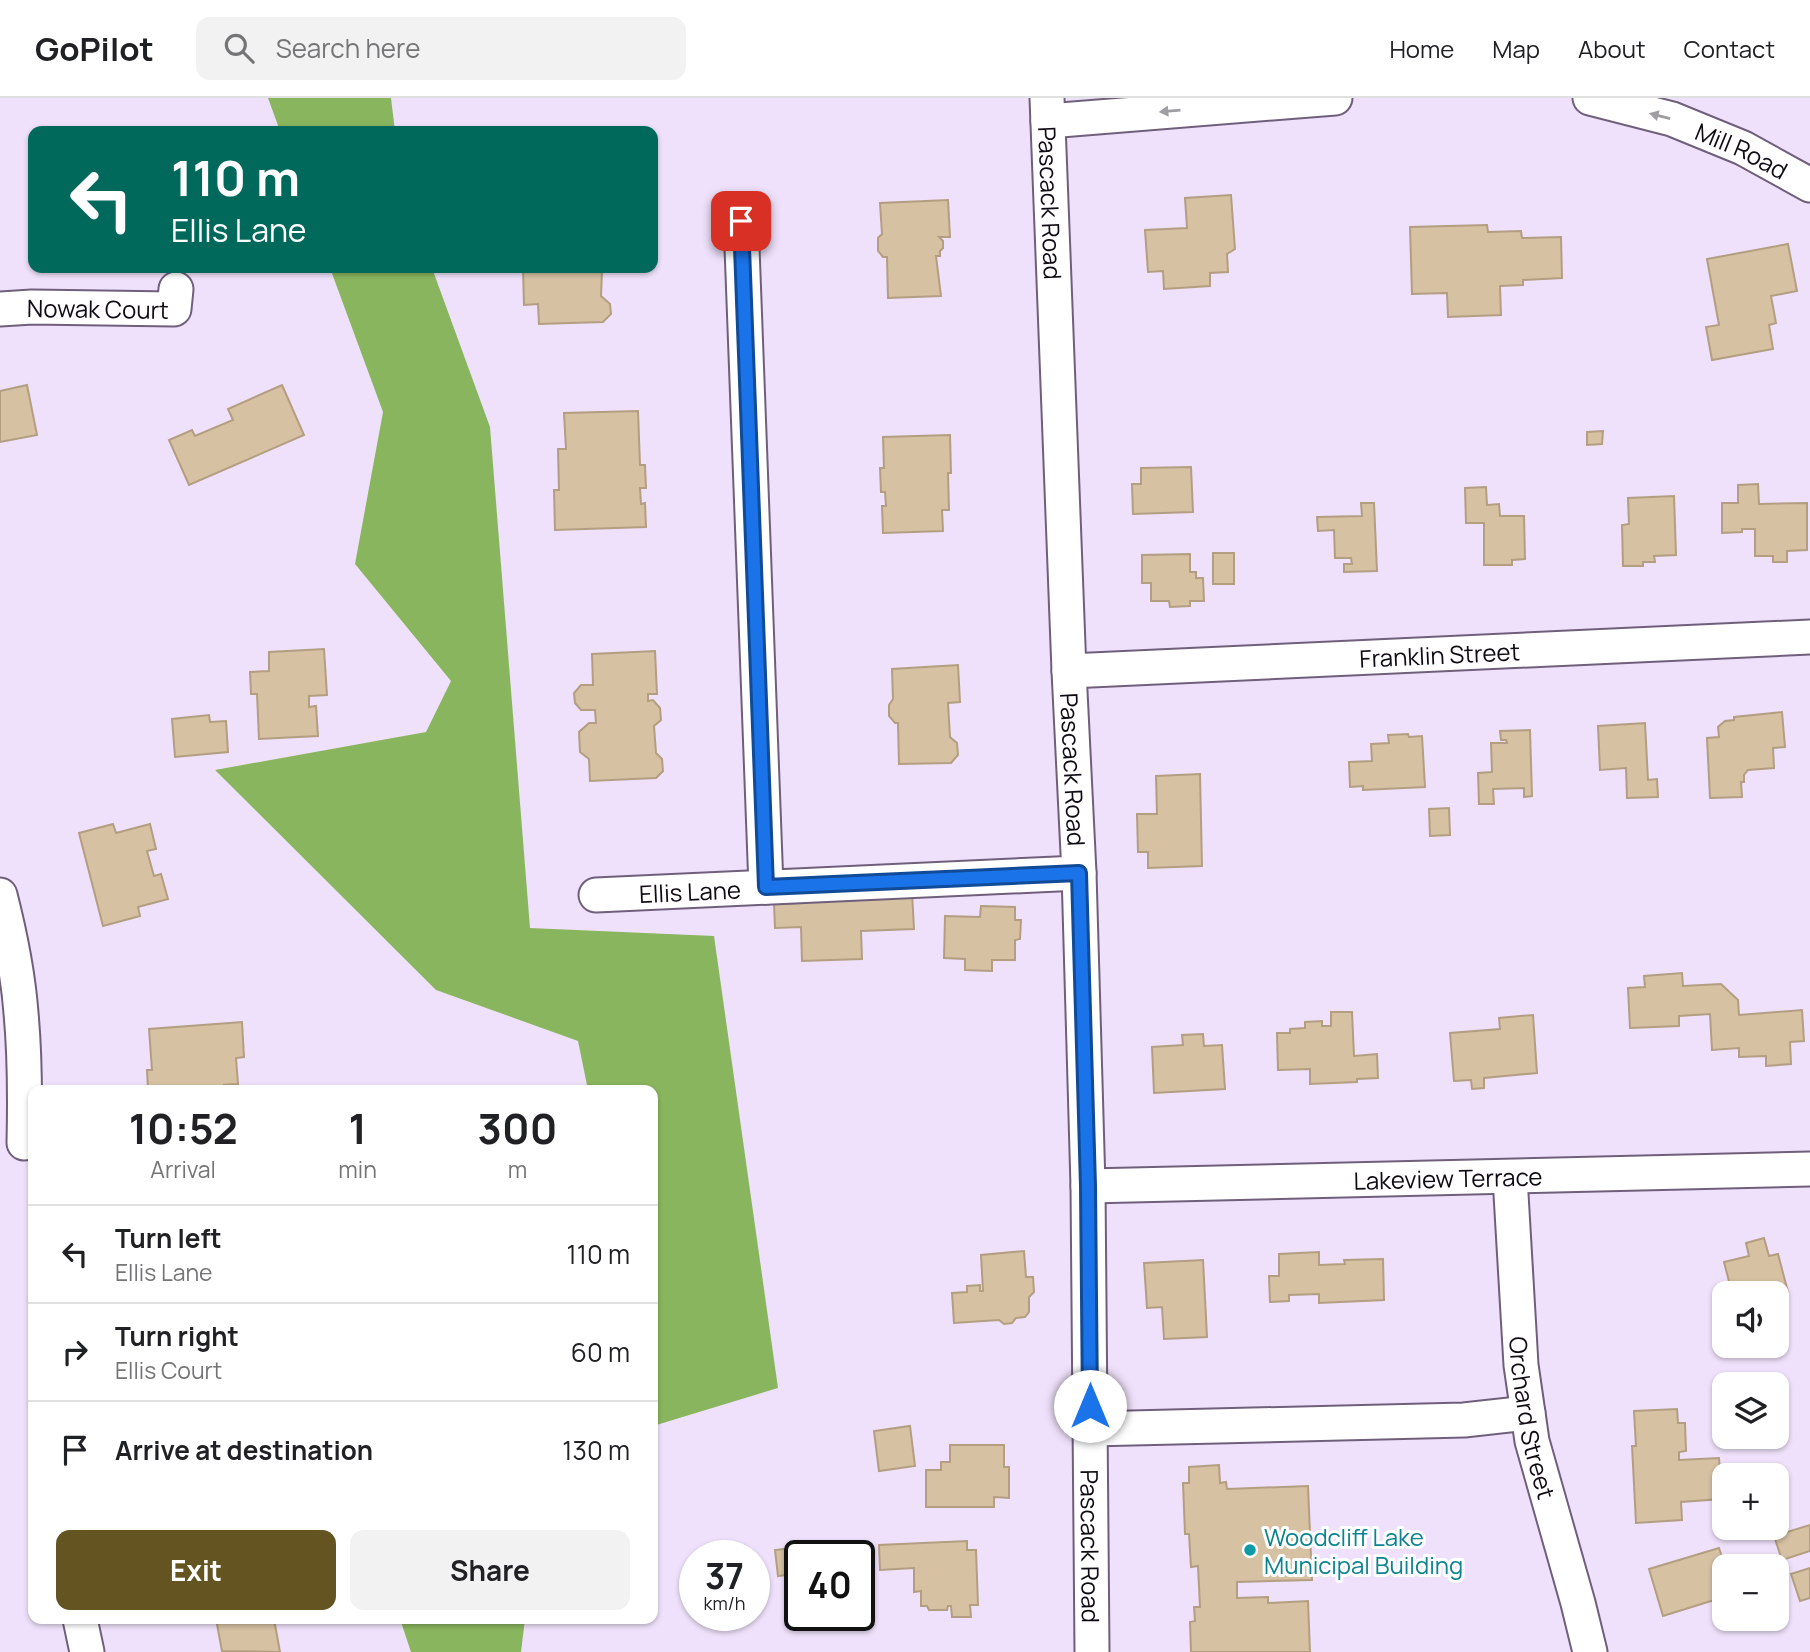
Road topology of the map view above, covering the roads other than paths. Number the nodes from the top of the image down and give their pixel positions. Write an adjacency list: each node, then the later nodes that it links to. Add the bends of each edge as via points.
1 (1335, 98): 3 (street, one-way to 3)
2 (1590, 98): 4 (street, Mill Road, one-way to 2, via 1743,148 1672,119)
3 (1048, 110): 9 (street, Pascack Road)
4 (1810, 185)
5 (741, 221): 11 (street)
6 (176, 289): 7 (street, Nowak Court, via 174,309)
7 (0, 309)
8 (1810, 636): 9 (street, Franklin Street)
9 (1069, 671): 10 (street, Pascack Road)
10 (1079, 873): 11 (street, Ellis Lane); 17 (street, Pascack Road)
11 (766, 887): 13 (street, Ellis Lane)
12 (0, 895): 14 (street, via 21,1011)
13 (596, 895)
14 (24, 1143)
15 (1810, 1169): 16 (street, Lakeview Terrace)
16 (1510, 1177): 17 (street, Lakeview Terrace); 18 (street, Orchard Street)
17 (1088, 1186): 19 (street, Pascack Road)
18 (1528, 1413): 19 (street, via 1457,1421); 23 (street, Orchard Street)
19 (1090, 1429): 22 (street, Pascack Road)
20 (81, 1624): 21 (street)
21 (87, 1652)
22 (1092, 1652)
23 (1590, 1652)

